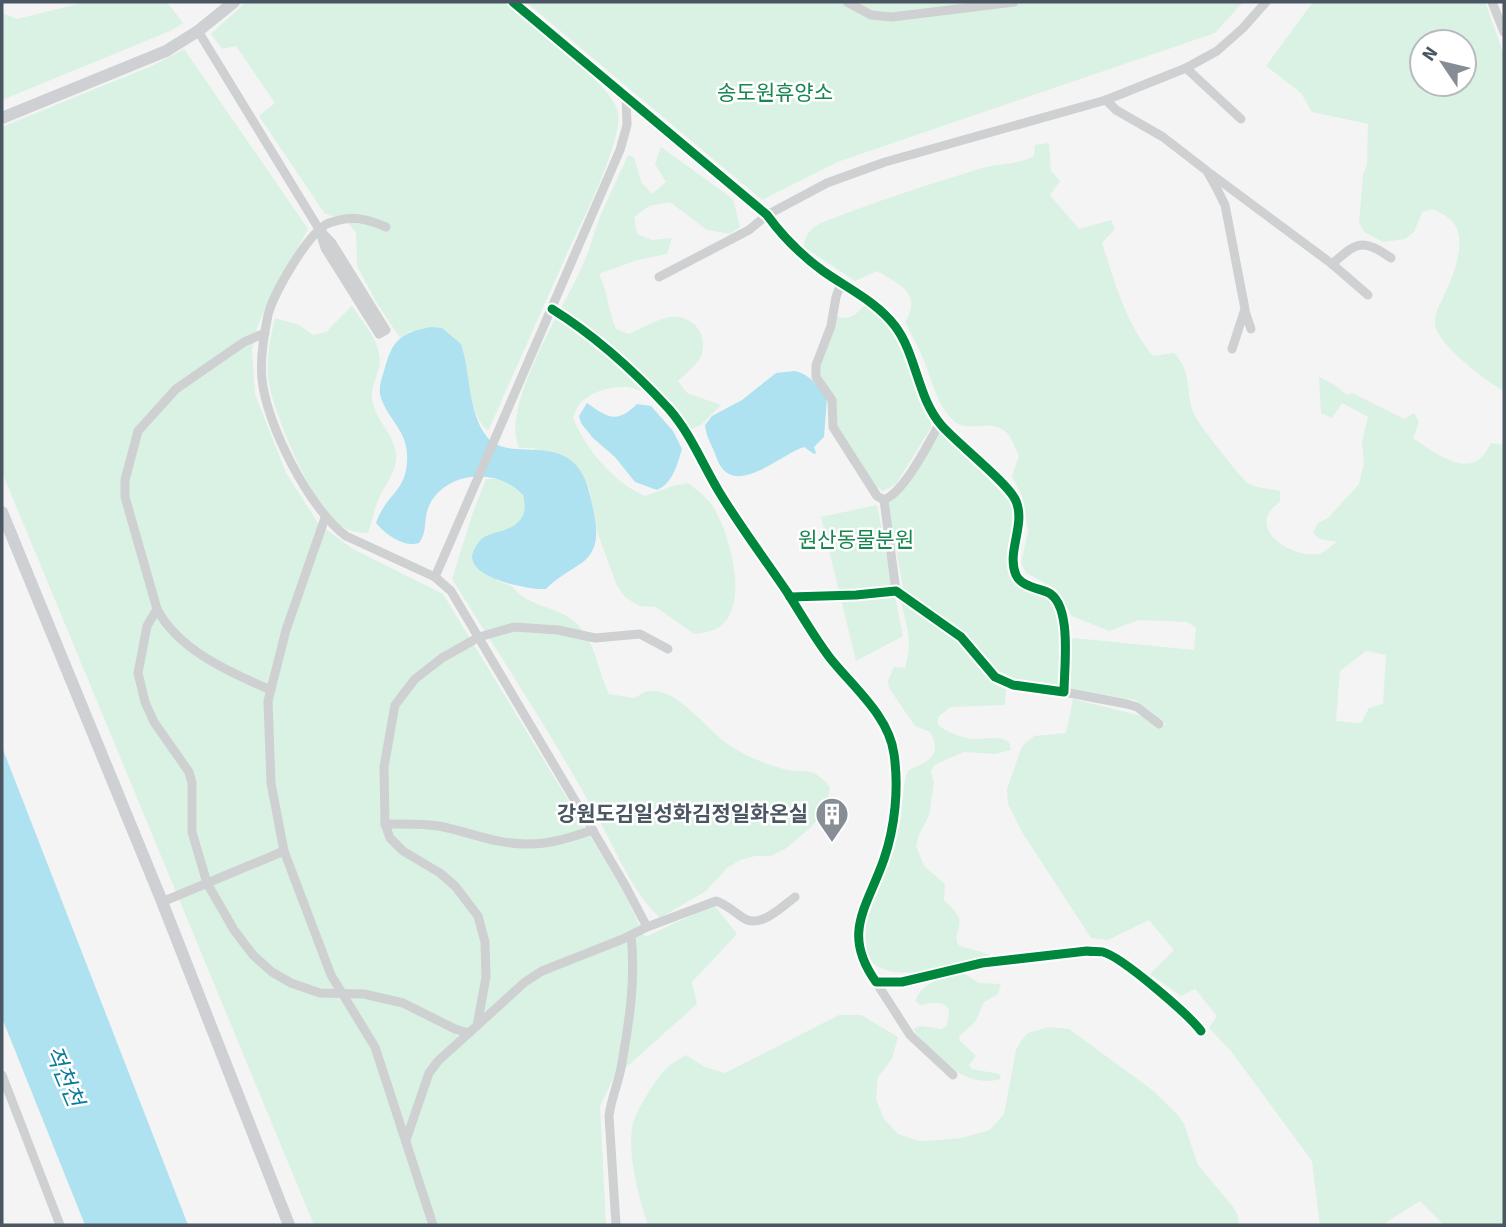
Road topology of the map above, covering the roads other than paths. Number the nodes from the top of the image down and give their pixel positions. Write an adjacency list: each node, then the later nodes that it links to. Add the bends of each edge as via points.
1 (234, 2): 7 (main road)
2 (513, 2): 10 (street)
3 (847, 2): 4 (street, via 871,15 892,17)
4 (1014, 2)
5 (1266, 2): 9 (street, via 1217,51)
6 (1492, 2): 8 (street)
7 (198, 31): 12 (main road, via 166,51); 17 (street)
8 (1504, 32)
9 (1186, 68): 11 (street); 13 (street)
10 (626, 97): 15 (street); 23 (street, via 620,150)
11 (1106, 100): 14 (street); 15 (street, via 886,162 827,183)
12 (2, 118)
13 (1241, 119)
14 (1207, 171): 19 (street); 24 (street, via 1225,205)
15 (767, 215): 20 (street, via 749,230); 21 (street, via 797,249)
16 (386, 227): 17 (street, via 352,218)
17 (319, 229): 17 (street, via 332,243 386,330 379,334 325,248); 26 (street, via 275,296)
18 (1391, 258): 19 (street, via 1361,243)
19 (1332, 264): 22 (street)
20 (659, 277)
21 (841, 283): 28 (street, via 895,326); 29 (street, via 816,377 832,400 833,427)
22 (1368, 295)
23 (552, 309): 32 (street); 34 (street, via 638,378 670,411)
24 (1245, 310): 25 (street); 27 (street)
25 (1251, 329)
26 (265, 333): 31 (street, via 262,379 268,409 291,462); 35 (street, via 244,342 176,389 138,431 125,497)
27 (1233, 349)
28 (940, 423): 29 (street, via 902,484); 39 (street, via 1016,500 1016,577 1050,593 1061,610)
29 (884, 500): 33 (street)
30 (2, 512): 46 (main road)
31 (325, 518): 32 (street, via 346,536); 38 (street, via 286,630)
32 (435, 577): 36 (street, via 452,591)
33 (896, 591): 34 (street); 39 (street, via 961,637 995,677 1013,685)
34 (790, 597): 49 (street, via 830,658 876,715 894,750 895,799 885,858 863,909 858,934 859,952)
35 (157, 610): 38 (street, via 163,621 219,667); 44 (street, via 147,626 138,673 155,722 189,772 192,832)
36 (479, 637): 37 (street, via 514,627 595,638 640,634); 41 (street, via 415,679 395,705 384,767); 42 (street)
37 (668, 649)
38 (271, 690): 43 (street, via 271,783)
39 (1064, 692): 40 (street, via 1137,707)
40 (1159, 724)
41 (385, 824): 42 (street, via 438,826 531,844); 51 (street, via 390,838 455,886 478,916 485,942 485,977)
42 (593, 830): 47 (street)
43 (284, 851): 44 (street); 50 (street, via 331,975)
44 (207, 883): 46 (street); 50 (street, via 234,930 272,972 320,993)
45 (795, 897): 47 (street, via 755,922 716,901)
46 (162, 902): 57 (main road)
47 (647, 927): 48 (street)
48 (631, 936): 51 (street, via 542,971); 59 (street, via 635,966 632,1006 609,1116)
49 (876, 982): 52 (street, via 902,982 982,963 1103,952 1190,1016); 54 (street, via 910,1035)
50 (343, 995): 51 (street, via 364,994 403,1003 455,1029); 55 (street, via 375,1047)
51 (473, 1030): 55 (street, via 429,1073)
52 (1201, 1031)
53 (2, 1075): 56 (street)
54 (953, 1075)
55 (406, 1140): 58 (street)
56 (60, 1225)
57 (289, 1225)
58 (433, 1225)
59 (617, 1225)

